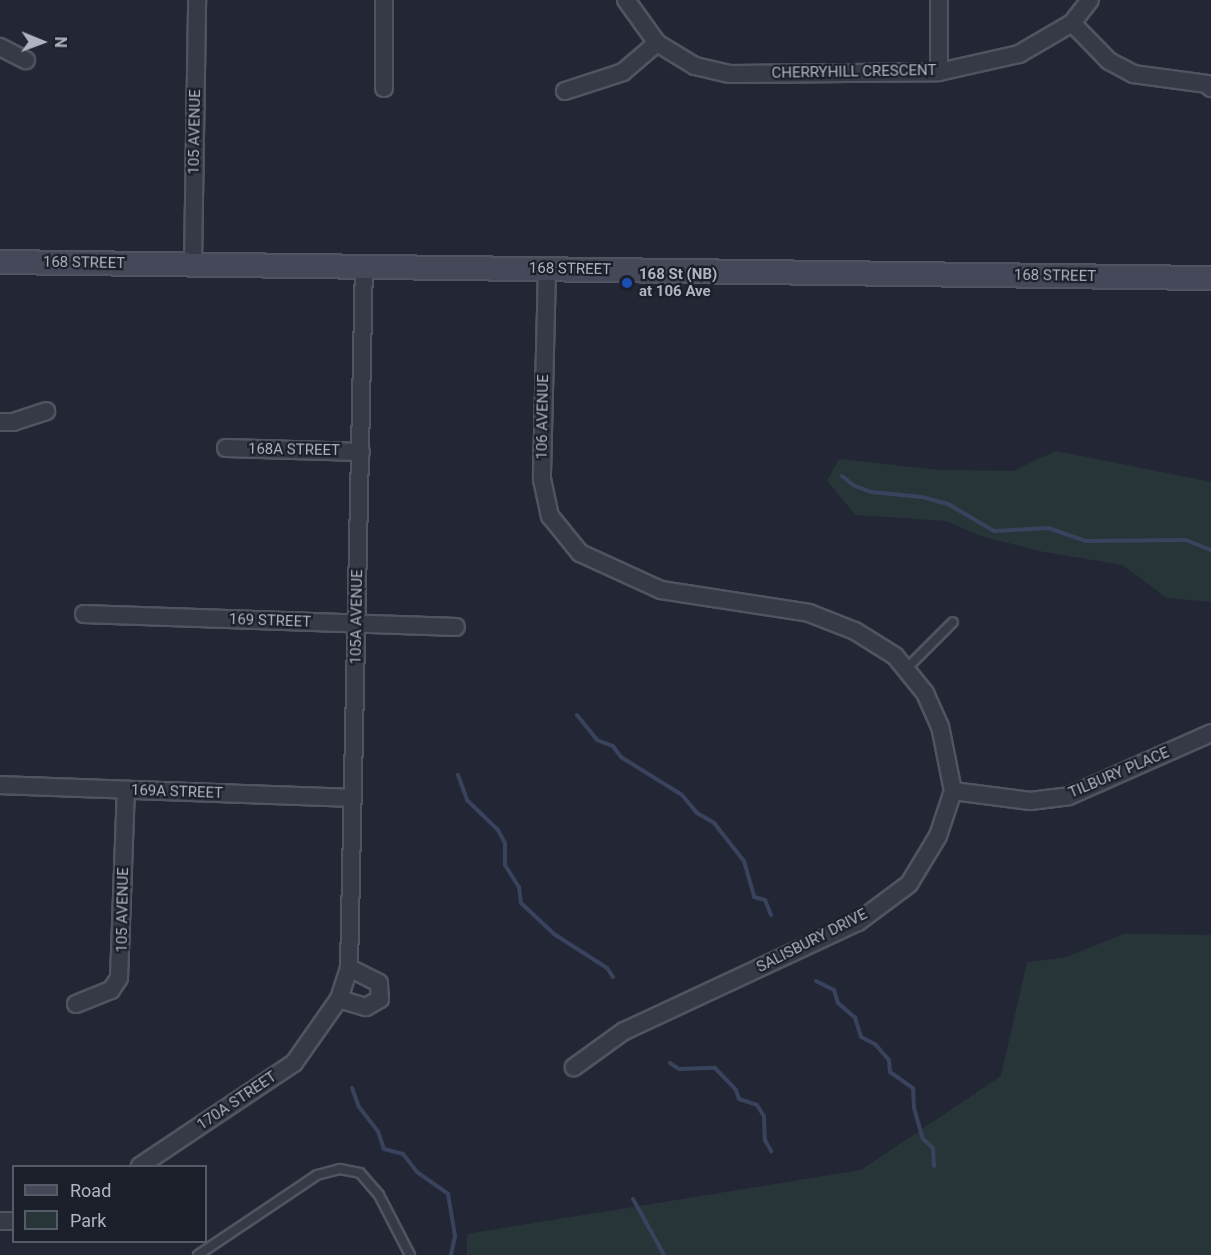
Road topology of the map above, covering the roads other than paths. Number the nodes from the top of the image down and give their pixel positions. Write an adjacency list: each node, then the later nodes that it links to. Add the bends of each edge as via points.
1 (197, 0): 15 (street, 105 AVENUE)
2 (384, 0): 11 (street)
3 (626, 0): 7 (street, CHERRYHILL CRESCENT)
4 (939, 0): 10 (street)
5 (1090, 0): 6 (street, CHERRYHILL CRESCENT)
6 (1072, 23): 10 (street, CHERRYHILL CRESCENT, via 1019,54); 12 (street, via 1109,61 1134,74 1207,84)
7 (657, 43): 10 (street, CHERRYHILL CRESCENT, via 695,66 730,74); 13 (street, via 623,72)
8 (0, 47): 9 (street)
9 (26, 60)
10 (939, 72)
11 (384, 88)
12 (1211, 88)
13 (565, 92)
14 (0, 262): 15 (street, 168 STREET)
15 (193, 264): 16 (street, 168 STREET)
16 (364, 267): 17 (street, 168 STREET); 22 (street, 105A AVENUE)
17 (547, 269): 18 (street, 168 STREET); 23 (street, 106 AVENUE, via 542,479 550,516)
18 (1211, 278)
19 (46, 411): 20 (street)
20 (0, 422)
21 (226, 448): 22 (street, 168A STREET)
22 (361, 452): 26 (street, 105A AVENUE)
23 (580, 553): 28 (street, SALISBURY DRIVE, via 661,590 809,613 855,631 895,656)
24 (84, 614): 26 (street, 169 STREET)
25 (953, 622): 28 (lane)
26 (357, 624): 27 (street, 169 STREET); 33 (street, 105A AVENUE)
27 (456, 627)
28 (906, 669): 32 (street, SALISBURY DRIVE, via 926,693 940,726)
29 (1211, 733): 32 (street, TILBURY PLACE, via 1069,796 1030,801)
30 (0, 785): 31 (street, 169A STREET)
31 (126, 790): 33 (street, 169A STREET); 36 (street, 105 AVENUE, via 119,978 111,990)
32 (953, 791): 38 (street, SALISBURY DRIVE, via 938,836 909,884 858,922 624,1031)
33 (353, 798): 34 (street, 105A AVENUE)
34 (350, 968): 35 (street, 105A AVENUE); 35 (street, via 380,983 380,999 366,1007)
35 (339, 999): 37 (street, 105A AVENUE)
36 (76, 1004)
37 (323, 1024): 39 (street, 170A STREET, via 294,1062)
38 (574, 1067)
39 (143, 1165)
40 (198, 1255): 41 (lane, via 316,1175 340,1169 360,1173 379,1195)
41 (410, 1255)

